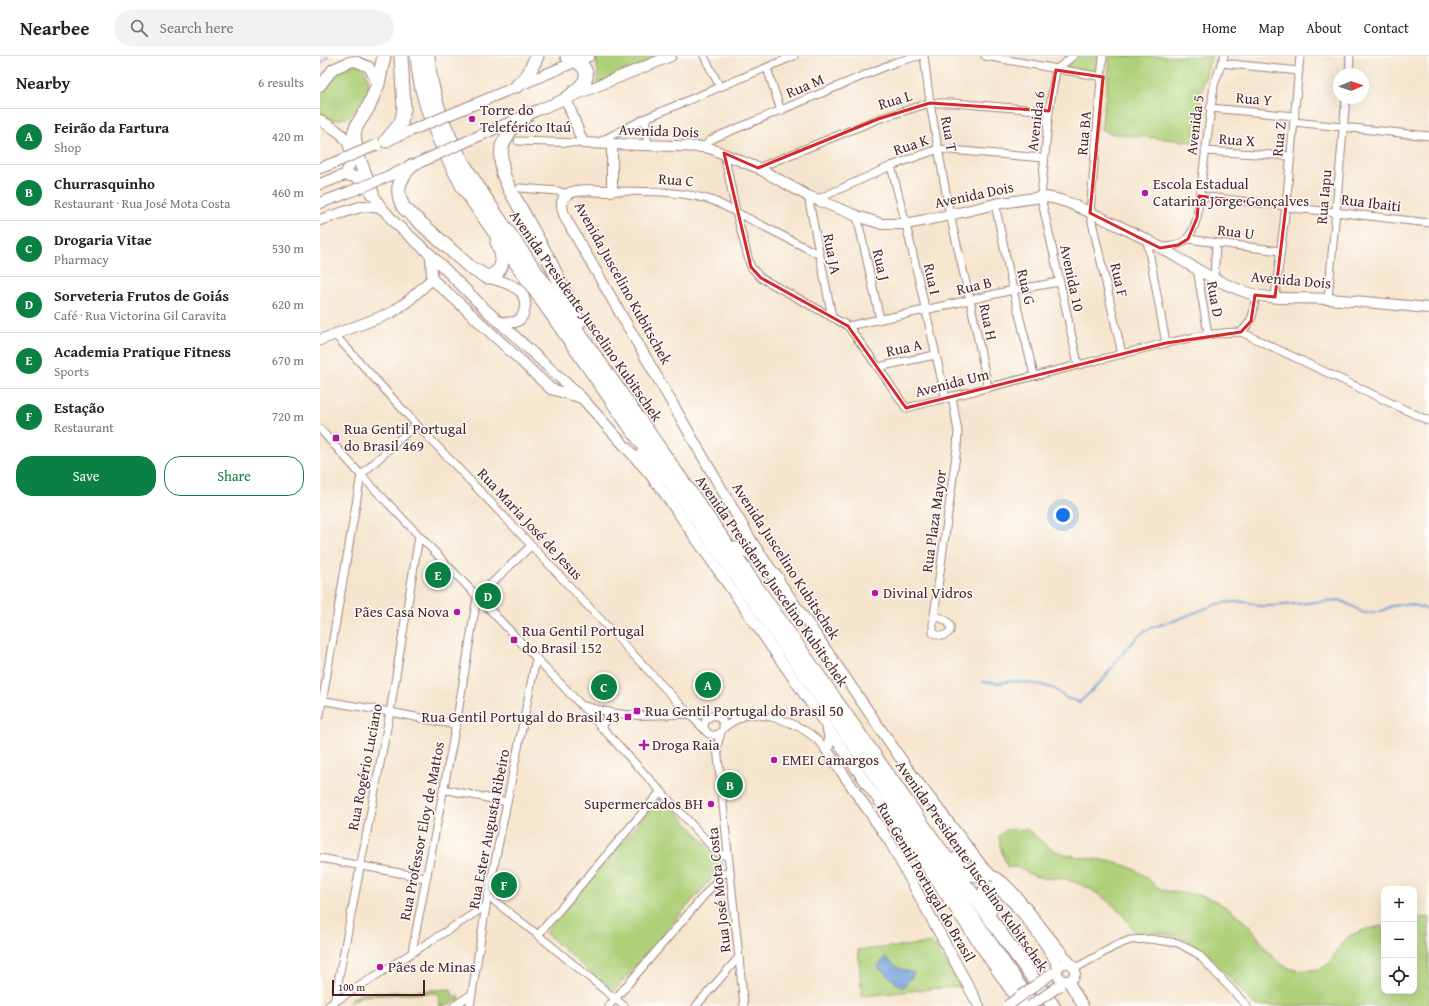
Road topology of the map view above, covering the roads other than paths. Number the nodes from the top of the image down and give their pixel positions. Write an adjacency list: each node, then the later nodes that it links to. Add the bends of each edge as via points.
1 (384, 56): 23 (highway)
2 (401, 56): 40 (highway, via 404,109 401,123)
3 (417, 56): 74 (highway, via 422,92 445,155 463,188)
4 (428, 56): 74 (highway, via 433,90 445,125)
5 (537, 56): 25 (highway, via 528,75)
6 (671, 56): 27 (street)
7 (704, 56): 26 (street)
8 (794, 56): 18 (street)
9 (919, 56): 31 (street, Rua M, via 896,62)
10 (924, 56): 28 (street, Rua T)
11 (985, 56): 20 (street)
12 (1073, 56): 20 (street)
13 (1103, 56): 22 (street, Rua BA)
14 (1300, 56): 21 (street, Rua Z)
15 (1350, 56): 19 (street)
16 (578, 58): 25 (street); 27 (highway, via 586,72 586,78 582,87)
17 (1222, 59): 21 (street); 30 (street, Avenida 5)
18 (767, 68): 26 (street); 31 (street)
19 (1349, 68)
20 (1056, 70): 22 (street); 32 (street, Avenida 6)
21 (1299, 71): 35 (street, Rua Z)
22 (1103, 77): 70 (street, Rua BA)
23 (378, 84): 24 (street, via 369,67 355,61 333,69); 59 (highway, via 354,133 356,152)
24 (320, 86)
25 (517, 86): 40 (street, bridge)
26 (720, 87): 34 (street)
27 (566, 99): 33 (street); 41 (street)
28 (930, 103): 32 (street, Rua L); 46 (street, Rua T); 54 (street, Rua L, via 878,119)
29 (1346, 104): 37 (street, Rua Iapu)
30 (1210, 108): 35 (street, Rua Y); 47 (street, Avenida 5)
31 (781, 111): 45 (street, Rua M, via 714,138)
32 (1049, 111): 50 (street, Avenida 6)
33 (528, 114): 51 (street, bridge); 110 (highway, via 510,130 502,146 503,174 549,260)
34 (646, 118): 42 (street); 44 (street, via 645,132)
35 (1295, 119): 37 (street, Rua Y); 49 (street, Rua Z)
36 (320, 120): 55 (street, via 336,129 346,140 351,158)
37 (1344, 127): 38 (street, Rua Y); 71 (street, Rua Iapu)
38 (1429, 136)
39 (518, 141): 41 (street, Avenida Dois)
40 (381, 143): 53 (street, bridge)
41 (583, 143): 42 (street, Avenida Dois)
42 (597, 143): 43 (street, Avenida Dois)
43 (612, 144): 44 (street, Avenida Dois); 58 (street)
44 (649, 145): 45 (street, Avenida Dois)
45 (705, 147): 48 (street, Avenida Dois)
46 (938, 149): 50 (street, Rua K); 52 (street, Rua K); 72 (street, Rua T)
47 (1205, 151): 49 (street, Rua X); 62 (street, Avenida 5)
48 (724, 153): 54 (street, Avenida Dois); 69 (street, Avenida Um)
49 (1291, 156): 67 (street, Rua Z)
50 (1044, 158): 63 (street, Avenida 6)
51 (411, 166): 65 (street, bridge); 86 (highway, via 399,185 399,199 404,208 471,268)
52 (891, 166): 64 (street, Rua K); 77 (street, Rua I)
53 (320, 168)
54 (758, 168): 61 (street, Avenida Dois)
55 (345, 174): 56 (street); 59 (street, via 356,177)
56 (320, 184)
57 (520, 188): 60 (street, Rua C)
58 (612, 191): 60 (street, Rua C, via 576,191); 69 (street, Rua C, via 699,196)
59 (372, 193): 68 (street)
60 (567, 194): 125 (street, Avenida Juscelino Kubitschek, via 561,204 566,219)
61 (808, 196): 64 (street, Avenida Dois); 83 (street, Rua JA)
62 (1199, 196): 67 (street, Rua Ibaiti); 78 (street, Avenida 5, via 1194,230)
63 (1041, 197): 66 (street, Avenida Dois); 70 (street, Avenida Dois, via 1057,199); 89 (street, Avenida 10)
64 (818, 199): 73 (street, Avenida Dois)
65 (320, 203)
66 (995, 204): 72 (street, Avenida Dois); 90 (street, Rua G)
67 (1286, 206): 71 (street, Rua Ibaiti); 82 (street, Rua Z)
68 (382, 208): 75 (street, via 363,206); 84 (street)
69 (736, 212): 83 (street, Rua C); 99 (street, Avenida Um, via 750,267 761,278)
70 (1090, 212): 79 (street, Avenida Dois); 108 (street, Rua F)
71 (1335, 212): 76 (street, Rua Ibaiti); 93 (street, Rua Iapu)
72 (950, 215): 77 (street, Avenida Dois); 94 (street, Rua H)
73 (857, 216): 77 (street, Avenida Dois, via 882,224); 100 (street, Rua J)
74 (490, 217): 86 (highway, via 502,258 500,269 496,274); 110 (highway, Avenida Presidente Juscelino Kubitschek); 120 (highway, Avenida Presidente Juscelino Kubitschek)
75 (320, 220)
76 (1429, 223)
77 (906, 224): 98 (street, Rua I)
78 (1188, 239): 80 (street, Rua U); 81 (street, via 1178,245)
79 (1147, 240): 81 (street, Avenida Dois); 107 (street)
80 (1216, 243): 82 (street, Rua U); 88 (street)
81 (1160, 248): 85 (street, Avenida Dois)
82 (1280, 251): 92 (street, Rua Z)
83 (818, 254): 99 (street, Rua JA)
84 (431, 255): 87 (street); 96 (street)
85 (1197, 269): 88 (street, Avenida Dois); 105 (street, Rua D)
86 (487, 277): 101 (street, via 513,287 524,299 525,306 520,319 508,323)
87 (432, 279): 95 (street); 104 (street, via 391,312)
88 (1214, 279): 91 (street, Avenida Dois)
89 (1059, 282): 90 (street, Rua B); 111 (street, Avenida 10)
90 (1013, 290): 94 (street, Rua B); 113 (street, Rua G)
91 (1255, 295): 92 (street, Avenida Dois); 103 (street, via 1251,321)
92 (1275, 297): 93 (street, Avenida Dois)
93 (1328, 299): 97 (street, Avenida Dois)
94 (970, 300): 98 (street, Rua B); 114 (street, Rua H)
95 (458, 302): 96 (street); 115 (street, via 551,390)
96 (484, 308): 101 (street)
97 (1429, 308)
98 (925, 310): 100 (street, Rua B); 109 (street, Rua I)
99 (832, 317): 102 (street, Avenida Um)
100 (880, 319): 102 (street, Rua B)
101 (499, 322): 115 (street)
102 (848, 326): 112 (street, Avenida Um)
103 (1241, 332): 105 (street, Avenida Um); 117 (street)
104 (335, 334): 106 (street); 118 (street, Rua Maria José de Jesus)
105 (1208, 334): 107 (street, Avenida Um)
106 (320, 340)
107 (1166, 343): 108 (street, Avenida Um)
108 (1122, 354): 111 (street, Avenida Um)
109 (935, 355): 112 (street, Rua A); 116 (street, Rua I)
110 (595, 356): 126 (highway, Avenida Presidente Juscelino Kubitschek)
111 (1078, 364): 113 (street, Avenida Um)
112 (878, 367): 116 (street, Avenida Um, via 906,408)
113 (1034, 375): 114 (street, Avenida Um)
114 (988, 388): 116 (street, Avenida Um)
115 (582, 398): 122 (street)
116 (949, 398): 129 (street, Rua Plaza Mayor, via 958,432)
117 (1429, 421)
118 (416, 424): 121 (street); 124 (street, Rua Maria José de Jesus)
119 (320, 429): 121 (street)
120 (633, 431): 122 (highway); 181 (highway, Avenida Presidente Juscelino Kubitschek, via 923,844)
121 (361, 475): 123 (street); 131 (street)
122 (656, 481): 140 (street)
123 (419, 536): 128 (street); 133 (street, Rua Rogério Luciano)
124 (532, 546): 128 (street); 135 (street, Rua Maria José de Jesus)
125 (749, 546): 126 (highway); 127 (highway, via 760,562)
126 (730, 548): 152 (highway, Avenida Presidente Juscelino Kubitschek)
127 (777, 578): 158 (street, Avenida Juscelino Kubitschek, via 910,772)
128 (477, 597): 130 (street); 139 (street, Rua Professor Eloy de Mattos)
129 (934, 614): 129 (street, Rua Plaza Mayor, via 949,622 951,628 945,636 933,633)
130 (536, 659): 132 (street); 151 (street, Rua Ester Augusta Ribeiro)
131 (321, 700): 133 (street); 137 (street)
132 (581, 705): 134 (street, Rua Gentil Portugal do Brasil); 141 (street)
133 (390, 712): 139 (street); 155 (street, Rua Rogério Luciano)
134 (609, 712): 135 (street, Rua Gentil Portugal do Brasil, via 633,715); 141 (street)
135 (689, 714): 138 (street, Rua Gentil Portugal do Brasil); 143 (street)
136 (748, 714): 138 (street, Rua Gentil Portugal do Brasil); 142 (street); 145 (street, Rua Gentil Portugal do Brasil, via 780,719 800,727 818,739)
137 (320, 715)
138 (714, 716): 142 (street, via 722,720); 143 (street, via 705,720 704,727)
139 (456, 725): 148 (street, Rua Professor Eloy de Mattos)
140 (826, 726): 145 (street, via 830,740); 147 (street)
141 (602, 729): 149 (street)
142 (722, 730): 143 (street, via 716,735); 144 (street, Rua José Mota Costa)
143 (707, 732): 144 (street, Rua José Mota Costa)
144 (717, 747): 153 (street, Rua José Mota Costa)
145 (826, 749): 146 (street, Rua Gentil Portugal do Brasil)
146 (844, 775): 147 (street); 150 (street, Rua Gentil Portugal do Brasil)
147 (867, 786): 150 (street, via 858,787); 180 (street, via 915,850)
148 (443, 789): 151 (street); 157 (street, Rua Professor Eloy de Mattos)
149 (662, 791): 153 (street, via 717,852); 161 (street)
150 (856, 793): 178 (street, Rua Gentil Portugal do Brasil, via 890,842)
151 (507, 802): 159 (street, Rua Ester Augusta Ribeiro)
152 (918, 817): 158 (highway, via 945,844 963,868 972,874); 162 (highway, Avenida Presidente Juscelino Kubitschek)
153 (728, 857): 156 (street, Rua José Mota Costa)
154 (320, 858): 155 (street)
155 (359, 865): 157 (street); 170 (street, Rua Rogério Luciano)
156 (730, 871): 164 (street, Rua José Mota Costa); 169 (street, via 720,877)
157 (426, 878): 163 (street, Rua Professor Eloy de Mattos)
158 (989, 878): 162 (highway, via 984,900); 165 (street, via 1004,883 1014,892); 166 (street, via 1029,923 1048,949)
159 (488, 896): 160 (street, Rua Ester Augusta Ribeiro); 161 (street)
160 (486, 906): 163 (street); 168 (street, Rua Ester Augusta Ribeiro)
161 (538, 935): 169 (street)
162 (1005, 940): 171 (highway, Avenida Presidente Juscelino Kubitschek)
163 (412, 952): 170 (street)
164 (738, 958): 176 (street); 177 (street, Rua José Mota Costa)
165 (1072, 966): 166 (street, via 1064,962); 167 (street, via 1074,977); 183 (street, via 1130,940 1150,939 1178,943 1198,954)
166 (1055, 970): 167 (street, via 1058,978); 179 (street, bridge)
167 (1064, 983): 181 (street, bridge); 182 (street)
168 (472, 994): 172 (street); 173 (street, Rua Ester Augusta Ribeiro)
169 (615, 999): 174 (street); 175 (street)
170 (331, 1004)
171 (1053, 1005)
172 (454, 1006)
173 (470, 1006)
174 (609, 1006)
175 (624, 1006)
176 (696, 1006)
177 (744, 1006)
178 (979, 1006)
179 (1006, 1006)
180 (1021, 1006)
181 (1032, 1006)
182 (1083, 1006)
183 (1247, 1006)

